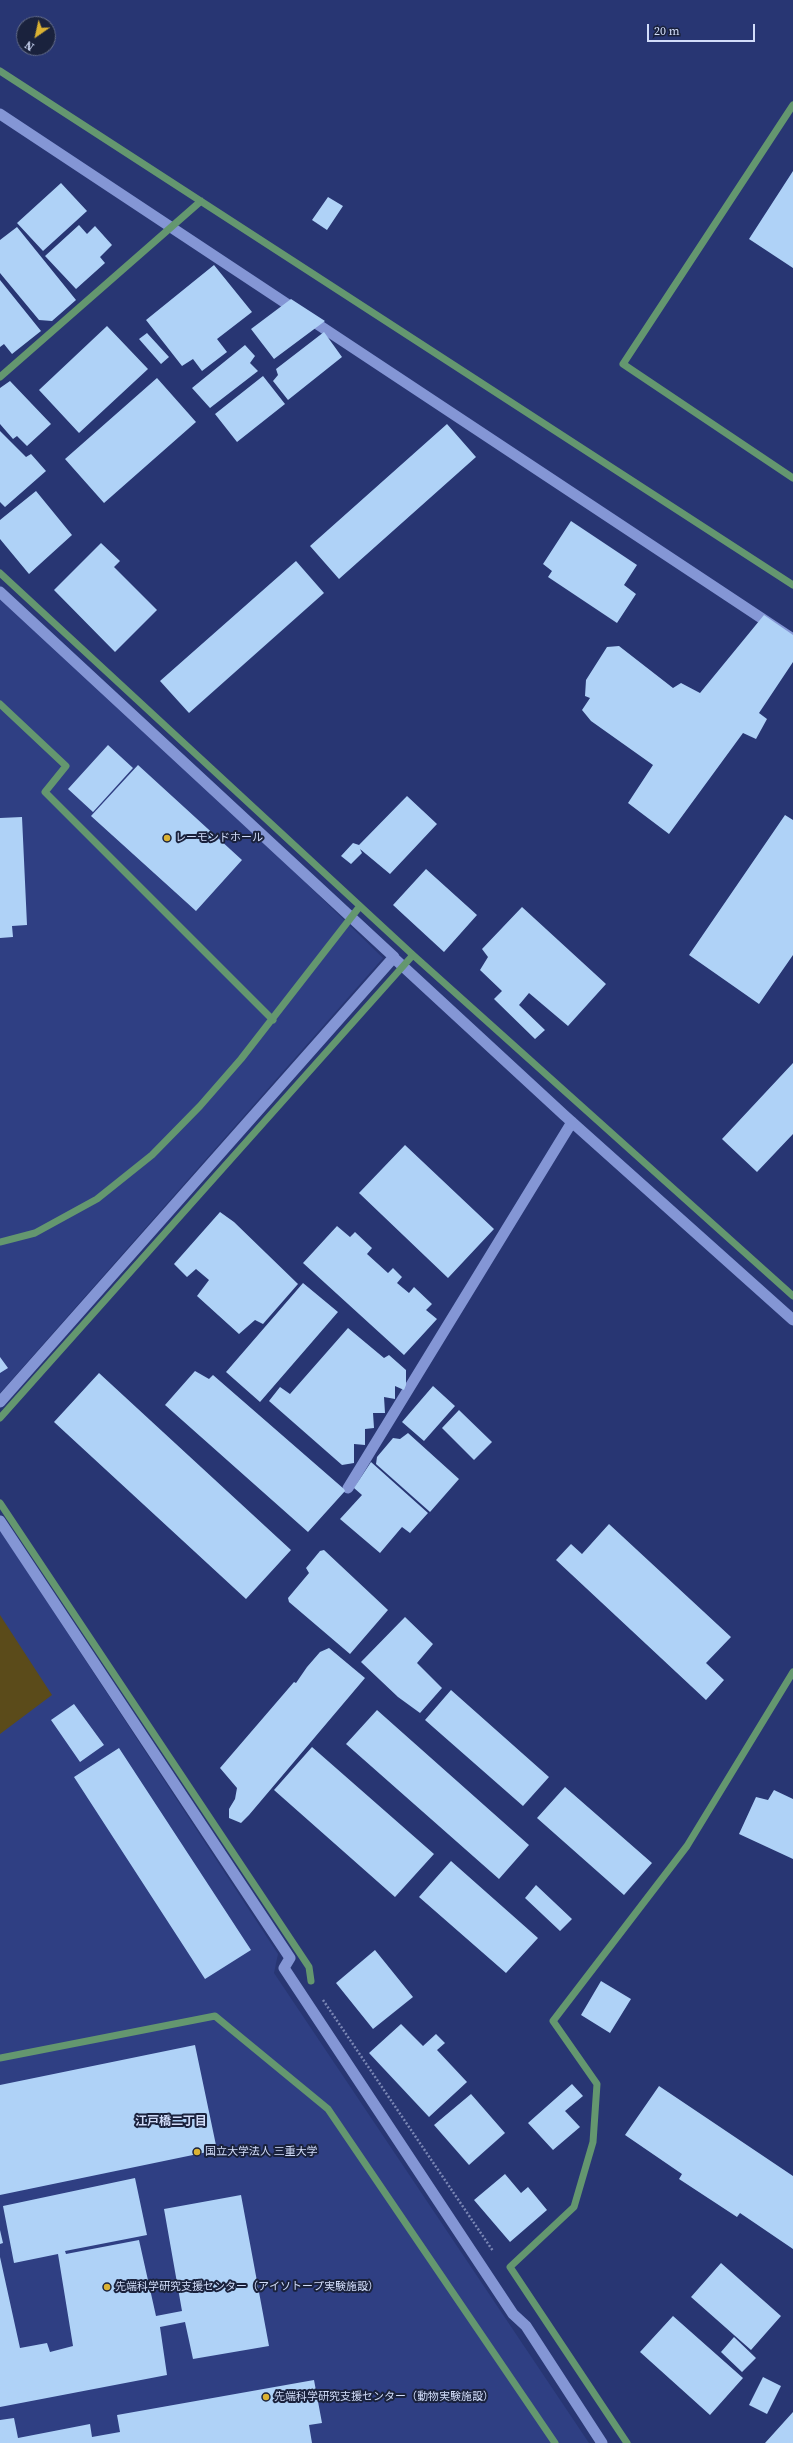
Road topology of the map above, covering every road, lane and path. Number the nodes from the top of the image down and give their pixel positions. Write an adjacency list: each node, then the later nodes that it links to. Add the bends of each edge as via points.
1 (0, 71): 3 (street)
2 (793, 106): 5 (street, via 622,364)
3 (201, 201): 4 (street); 7 (street)
4 (0, 377)
5 (793, 478)
6 (0, 573): 9 (street)
7 (793, 585)
8 (0, 704): 11 (street, via 66,766 45,792)
9 (360, 906): 10 (street); 11 (street)
10 (413, 955): 13 (street); 14 (street)
11 (272, 1020): 12 (street, via 200,1106 152,1155 96,1199 35,1233)
12 (0, 1242)
13 (793, 1296)
14 (0, 1418)
15 (0, 1503): 17 (street, via 308,1967)
16 (793, 1672): 19 (street, via 687,1846 552,2021 597,2084 593,2142 574,2207)
17 (311, 1981): 19 (path, via 500,2262)
18 (0, 2058): 20 (street, via 216,2016 328,2109)
19 (510, 2267): 21 (street)
20 (555, 2443)
21 (627, 2443)

